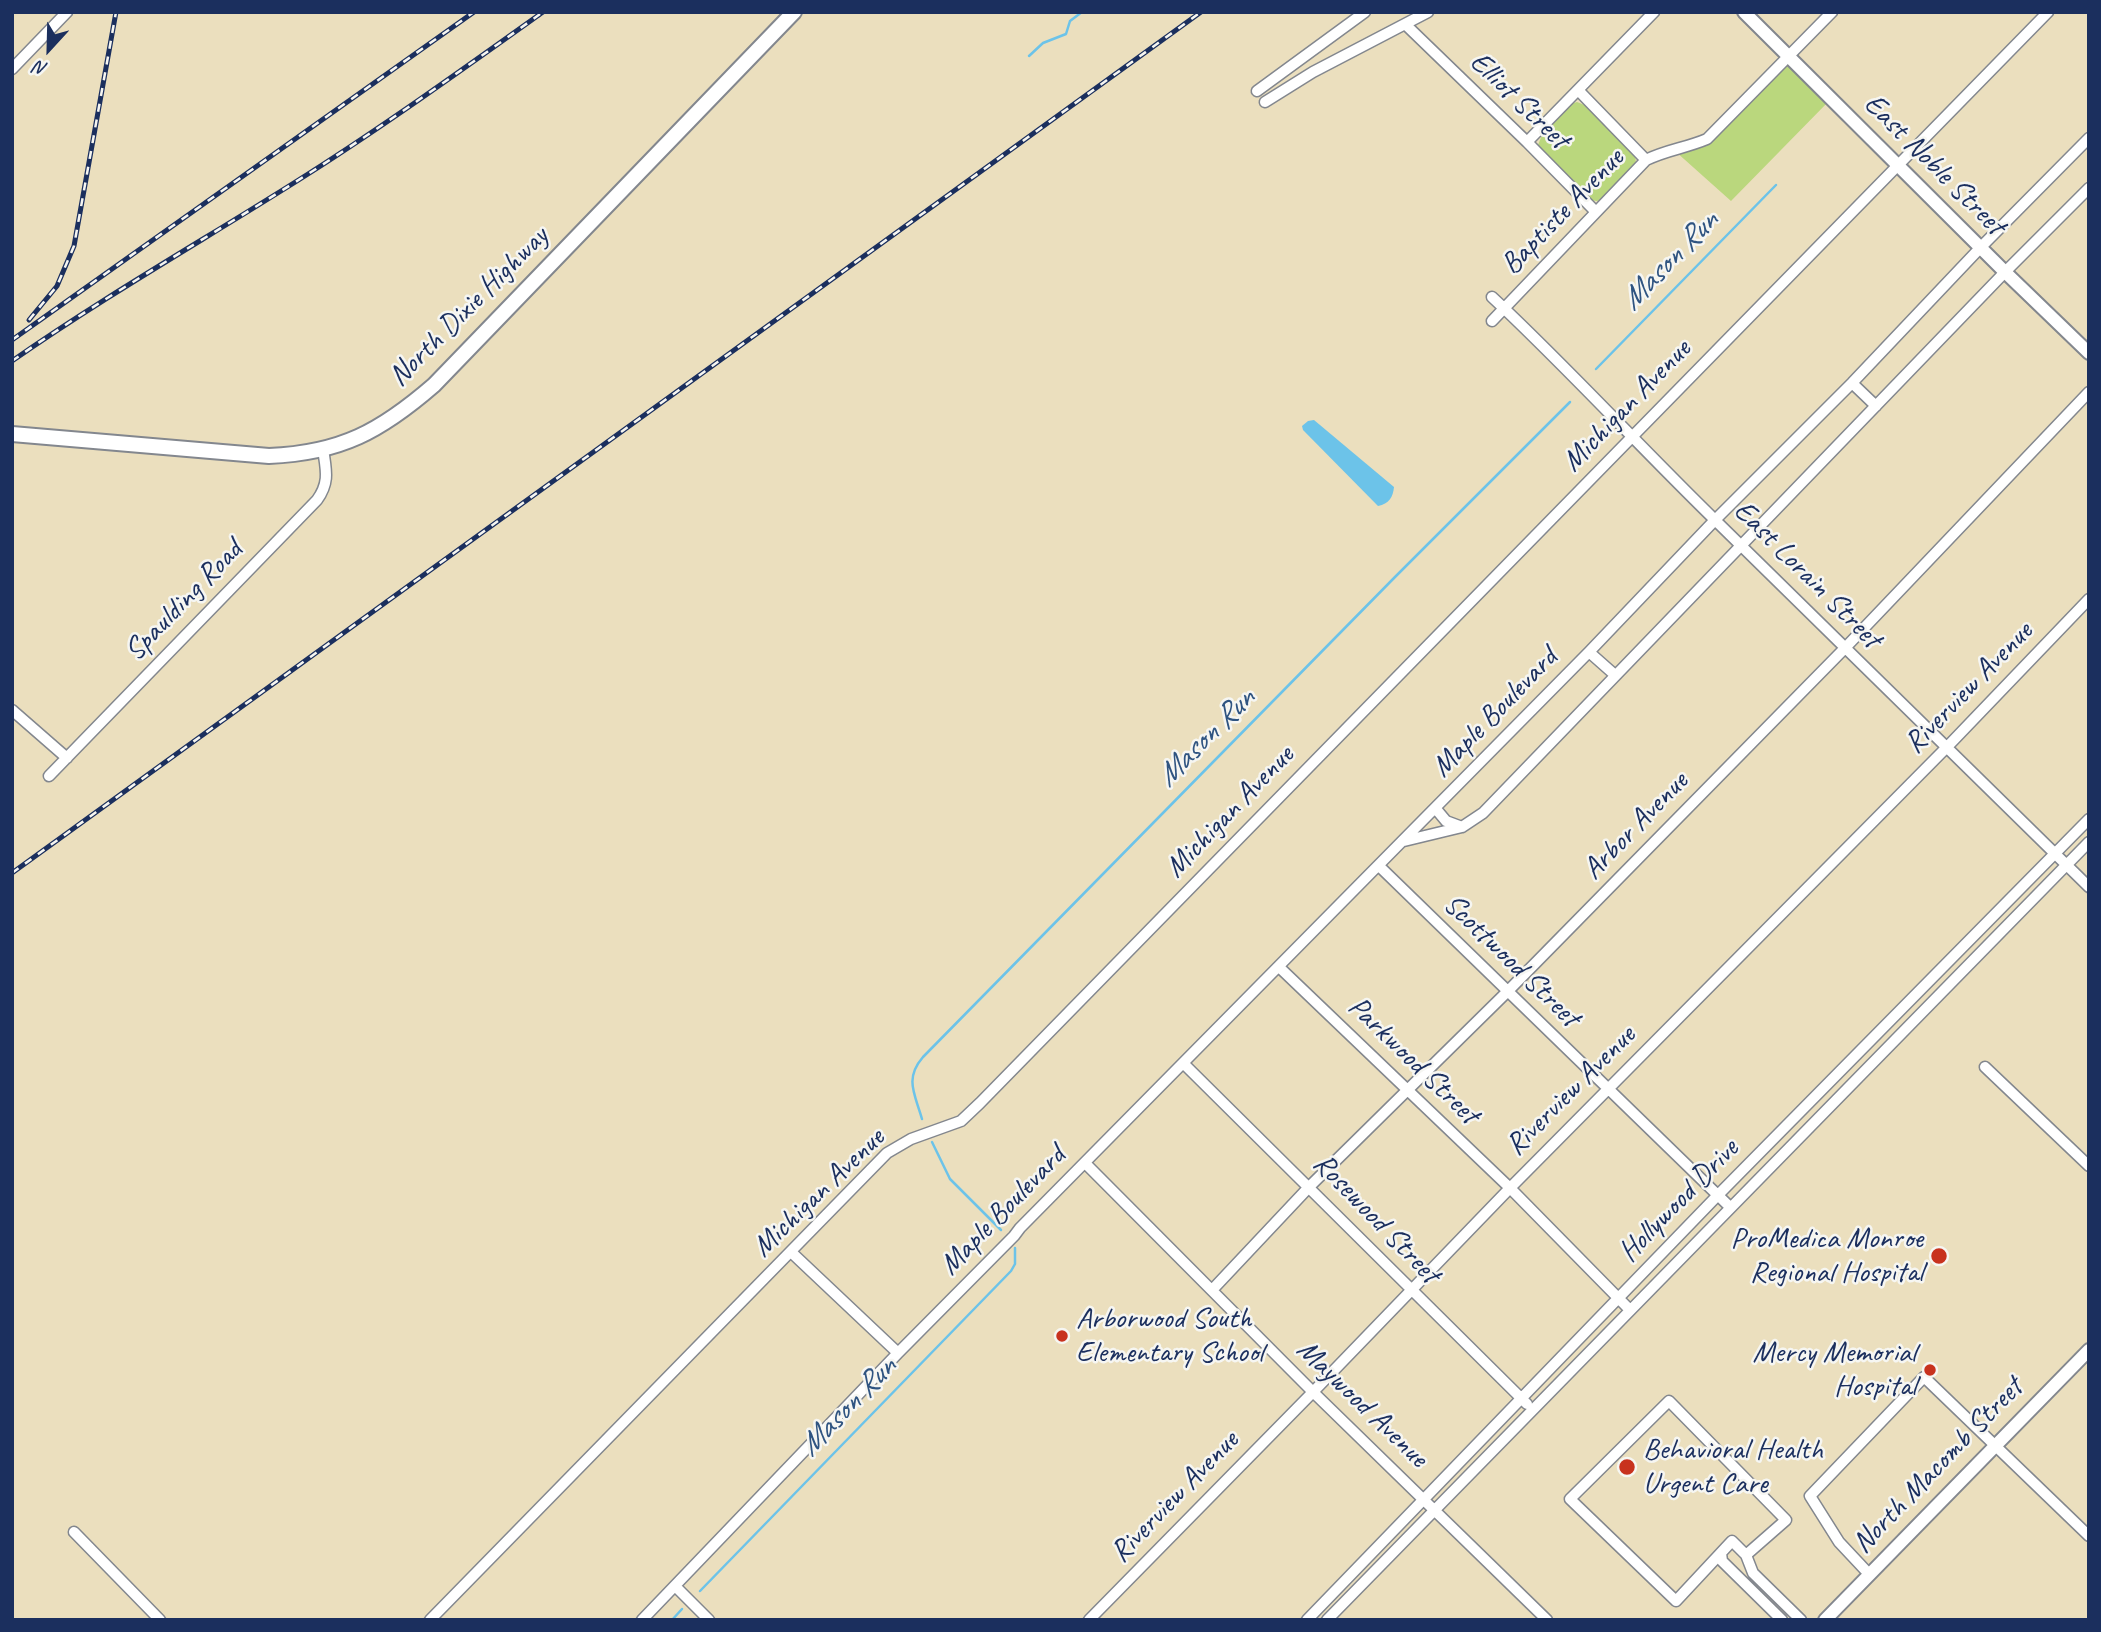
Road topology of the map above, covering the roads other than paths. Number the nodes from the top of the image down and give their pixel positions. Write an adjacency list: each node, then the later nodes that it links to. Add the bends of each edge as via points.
1 (67, 12): 11 (street)
2 (794, 12): 34 (main road, North Dixie Highway, via 435,385 382,426)
3 (1365, 12): 12 (street)
4 (1428, 12): 9 (street)
5 (1654, 12): 13 (street)
6 (1744, 12): 10 (street, East Noble Street)
7 (1832, 12): 10 (street, Baptiste Avenue)
8 (2048, 12): 20 (street, Michigan Avenue)
9 (1406, 25): 15 (street); 18 (street, Elliot Street)
10 (1788, 57): 19 (street, Baptiste Avenue, via 1707,139); 20 (street, East Noble Street)
11 (12, 69)
12 (1272, 80): 14 (street); 15 (street)
13 (1578, 90): 18 (street); 19 (street)
14 (1257, 91)
15 (1281, 92): 16 (street)
16 (1265, 102)
17 (2089, 138): 23 (street, Maple Boulevard)
18 (1527, 142): 22 (street, Elliot Street)
19 (1646, 160): 22 (street, Baptiste Avenue)
20 (1898, 165): 23 (street, East Noble Street); 33 (street, Michigan Avenue)
21 (2089, 188): 24 (street, Maple Boulevard)
22 (1596, 212): 26 (street, Baptiste Avenue)
23 (1981, 247): 24 (street, East Noble Street); 29 (street, Maple Boulevard)
24 (2004, 272): 28 (street, East Noble Street); 31 (street, Maple Boulevard)
25 (1492, 297): 26 (street, East Lorain Street)
26 (1504, 309): 27 (street, Baptiste Avenue); 33 (street, East Lorain Street)
27 (1492, 321)
28 (2089, 353)
29 (1852, 383): 31 (street); 35 (street, Maple Boulevard)
30 (2089, 392): 38 (street, Arbor Avenue)
31 (1876, 406): 36 (street, Maple Boulevard)
32 (12, 434): 34 (main road, North Dixie Highway, via 245,455)
33 (1632, 436): 35 (street, East Lorain Street); 66 (street, Michigan Avenue, via 980,1104 961,1121 887,1153)
34 (323, 449): 43 (street, Spaulding Road, via 326,485 317,500)
35 (1715, 520): 36 (street, East Lorain Street); 39 (street, Maple Boulevard)
36 (1742, 546): 38 (street, East Lorain Street); 40 (street, Maple Boulevard)
37 (2089, 599): 42 (street, Riverview Avenue)
38 (1845, 648): 42 (street, East Lorain Street); 55 (street, Arbor Avenue)
39 (1589, 652): 40 (street, Maple Boulevard); 45 (street, Maple Boulevard)
40 (1615, 675): 47 (street, Maple Boulevard, via 1483,813)
41 (12, 710): 43 (street)
42 (1948, 746): 50 (street, East Lorain Street); 58 (street, Riverview Avenue)
43 (67, 758): 44 (street, Spaulding Road)
44 (49, 776)
45 (1436, 809): 47 (street, Maple Boulevard, via 1446,821); 48 (street, Maple Boulevard)
46 (2089, 820): 50 (street, Hollywood Drive)
47 (1462, 827): 48 (street, Maple Boulevard)
48 (1403, 841): 52 (street, Maple Boulevard)
49 (2089, 842): 51 (street, Hollywood Drive)
50 (2055, 854): 51 (street, East Lorain Street); 64 (street, Hollywood Drive)
51 (2066, 865): 53 (street, East Lorain Street); 65 (street, Hollywood Drive)
52 (1379, 866): 54 (street, Maple Boulevard); 55 (street, Scottwood Street)
53 (2089, 887)
54 (1279, 967): 56 (street, Maple Boulevard); 59 (street, Parkwood Street)
55 (1507, 992): 58 (street, Scottwood Street); 59 (street, Arbor Avenue)
56 (1184, 1063): 60 (street, Maple Boulevard); 62 (street, Rosewood Street)
57 (1985, 1067): 61 (street)
58 (1608, 1089): 63 (street, Riverview Avenue); 64 (street, Scottwood Street)
59 (1408, 1090): 62 (street, Arbor Avenue); 63 (street, Parkwood Street)
60 (1085, 1163): 67 (street, Maywood Avenue); 72 (street, Maple Boulevard)
61 (2089, 1166)
62 (1310, 1186): 67 (street, Arbor Avenue); 68 (street, Rosewood Street)
63 (1510, 1188): 68 (street, Riverview Avenue); 69 (street, Parkwood Street)
64 (1718, 1195): 65 (street, Scottwood Street); 69 (street, Hollywood Drive)
65 (1730, 1207): 70 (street, Hollywood Drive)
66 (791, 1252): 72 (street); 87 (street, Michigan Avenue)
67 (1213, 1289): 73 (street, Maywood Avenue)
68 (1410, 1290): 73 (street, Riverview Avenue); 74 (street, Rosewood Street)
69 (1619, 1298): 70 (street, Parkwood Street); 74 (street, Hollywood Drive)
70 (1630, 1310): 75 (street, Hollywood Drive)
71 (2089, 1350): 76 (street, North Macomb Street)
72 (898, 1353): 84 (street, Maple Boulevard)
73 (1313, 1392): 77 (street, Maywood Avenue); 89 (street, Riverview Avenue)
74 (1522, 1399): 75 (street, Rosewood Street); 77 (street, Hollywood Drive)
75 (1532, 1409): 78 (street, Hollywood Drive)
76 (1996, 1445): 80 (street); 83 (street, North Macomb Street); 83 (street, via 1924,1377 1914,1387 1810,1496 1839,1542)
77 (1424, 1499): 78 (street, Maywood Avenue); 90 (street, Hollywood Drive)
78 (1435, 1509): 91 (street, Hollywood Drive); 92 (street, Maywood Avenue)
79 (74, 1532): 86 (street)
80 (2089, 1536)
81 (1721, 1553): 82 (street, via 1732,1541); 82 (street, via 1676,1601 1570,1499 1669,1401 1786,1520); 93 (street, via 1721,1561)
82 (1746, 1555): 94 (street, via 1753,1573)
83 (1869, 1574): 95 (street, North Macomb Street)
84 (675, 1586): 85 (street); 88 (street, Maple Boulevard)
85 (706, 1619)
86 (160, 1620)
87 (430, 1620)
88 (642, 1620)
89 (1090, 1620)
90 (1307, 1620)
91 (1327, 1620)
92 (1547, 1620)
93 (1782, 1620)
94 (1801, 1620)
95 (1825, 1620)

